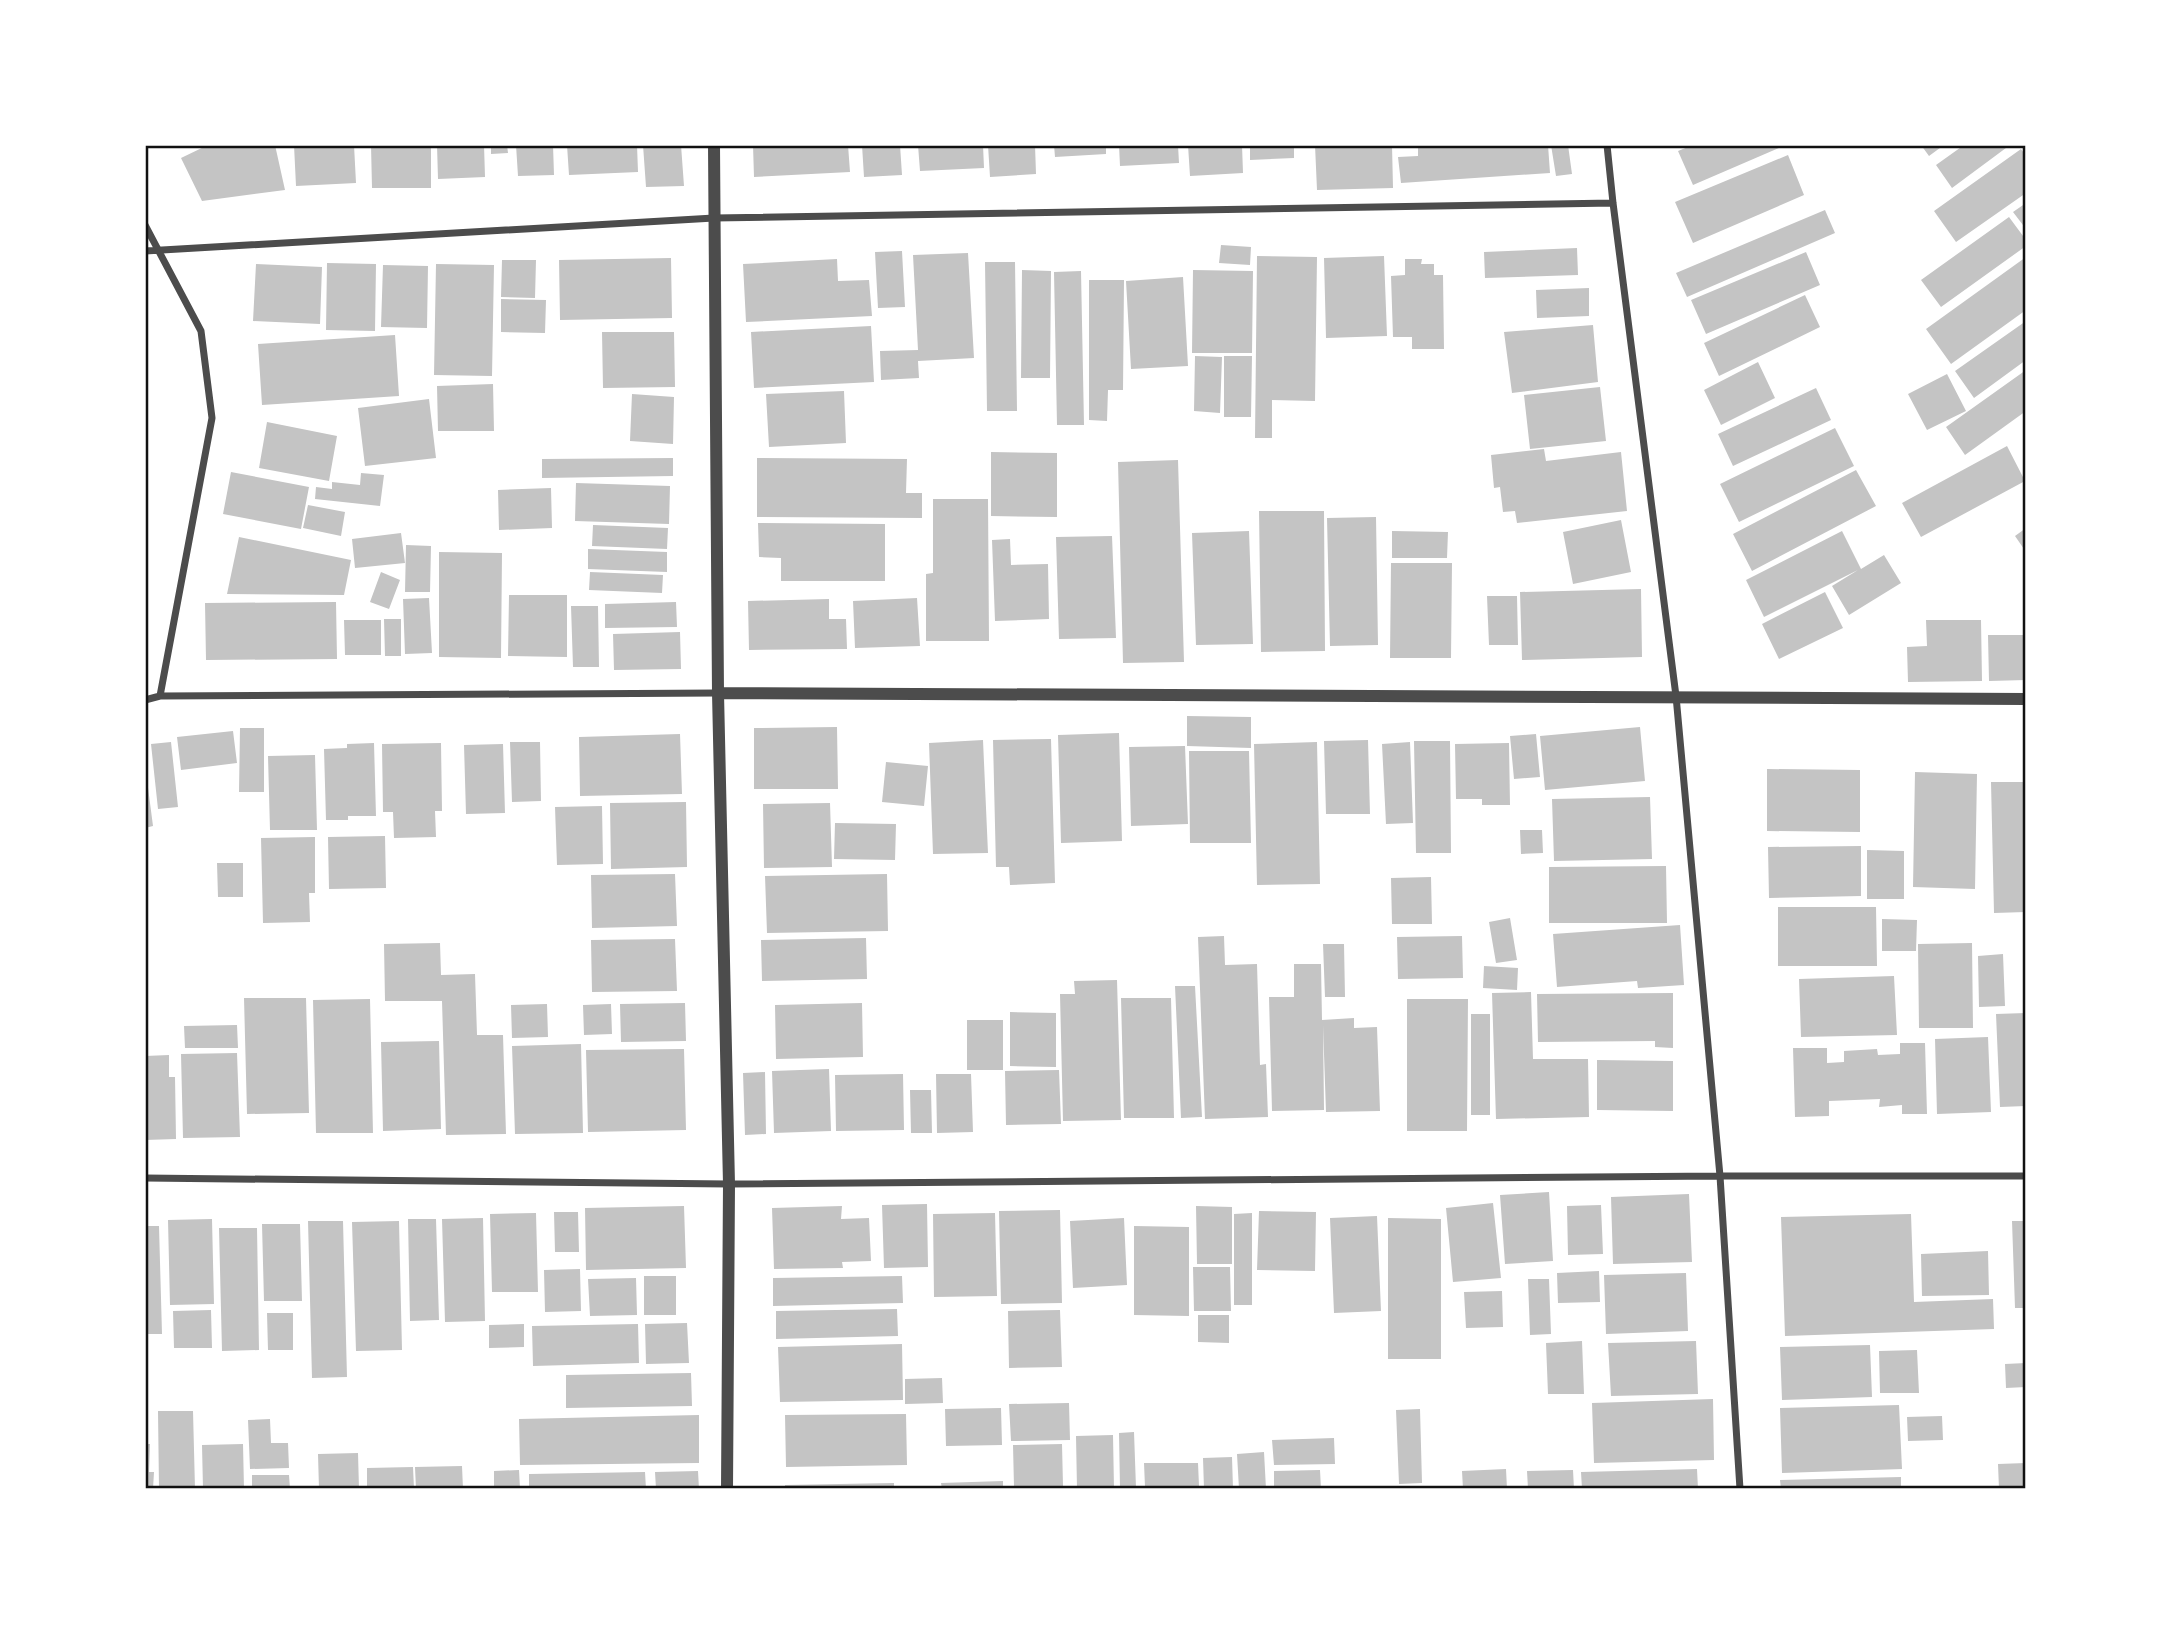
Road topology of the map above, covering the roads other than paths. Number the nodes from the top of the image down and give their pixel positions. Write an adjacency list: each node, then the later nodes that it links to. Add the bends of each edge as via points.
1 (713, 145): 4 (street)
2 (1607, 145): 3 (street)
3 (1613, 203): 4 (street); 10 (street)
4 (714, 218): 6 (street); 8 (street)
5 (145, 225): 6 (street)
6 (158, 250): 7 (street); 9 (street, via 201,331 212,418)
7 (145, 251)
8 (718, 693): 9 (street); 10 (street); 16 (street)
9 (160, 696): 12 (street)
10 (1676, 696): 11 (street); 13 (street)
11 (2026, 698)
12 (145, 700)
13 (1720, 1176): 14 (street); 16 (street); 18 (street)
14 (2026, 1176)
15 (145, 1178): 16 (street)
16 (729, 1184): 17 (street)
17 (727, 1489)
18 (1740, 1489)

